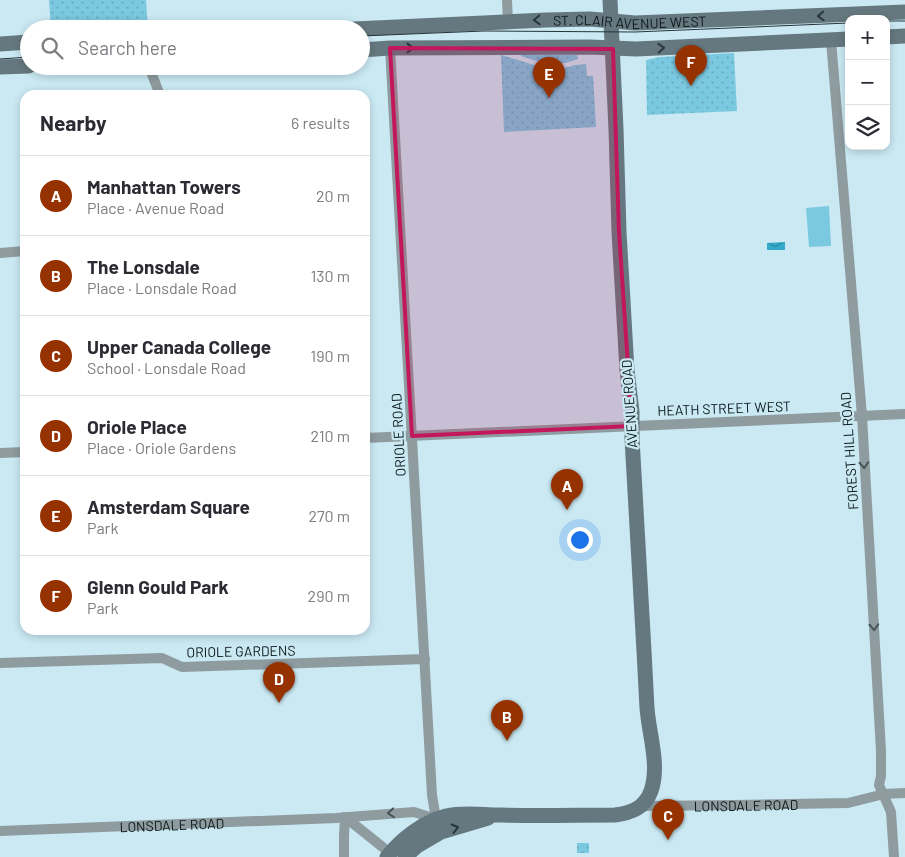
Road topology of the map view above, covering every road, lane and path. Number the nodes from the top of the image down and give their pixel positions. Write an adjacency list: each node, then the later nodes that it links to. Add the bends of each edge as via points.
1 (507, 0): 4 (street)
2 (610, 0): 5 (main road, AVENUE ROAD)
3 (905, 12): 5 (main road, ST. CLAIR AVENUE WEST, one-way to 5)
4 (508, 22): 5 (main road, ST. CLAIR AVENUE WEST, one-way to 4, via 590,19); 6 (main road, ST. CLAIR AVENUE WEST)
5 (612, 22): 15 (main road, AVENUE ROAD)
6 (370, 28)
7 (905, 36): 8 (main road)
8 (890, 37)
9 (845, 39): 10 (main road, ST. CLAIR AVENUE WEST)
10 (830, 40): 15 (main road, ST. CLAIR AVENUE WEST, one-way to 10); 23 (street, FOREST HILL ROAD)
11 (20, 43): 12 (main road)
12 (0, 44)
13 (390, 48): 14 (main road, ST. CLAIR AVENUE WEST); 15 (main road, ST. CLAIR AVENUE WEST, one-way to 15); 25 (street, ORIOLE ROAD)
14 (370, 49)
15 (613, 49): 24 (main road, AVENUE ROAD, via 621,271)
16 (20, 66): 17 (main road)
17 (0, 67)
18 (152, 75): 19 (street)
19 (158, 90)
20 (20, 251): 21 (street)
21 (0, 253)
22 (905, 414): 23 (street, HEATH STREET WEST)
23 (862, 416): 24 (street, HEATH STREET WEST); 32 (street, FOREST HILL ROAD, one-way to 32, via 881,752 879,784)
24 (632, 426): 25 (street, HEATH STREET WEST); 33 (main road, AVENUE ROAD, via 647,709 654,756 652,786)
25 (412, 436): 26 (street, HEATH STREET WEST); 29 (street, ORIOLE ROAD)
26 (370, 438)
27 (20, 452): 28 (street)
28 (0, 453)
29 (425, 660): 30 (street, ORIOLE GARDENS, via 182,667 162,658); 36 (street, ORIOLE ROAD)
30 (0, 663)
31 (905, 793): 32 (street, LONSDALE ROAD)
32 (884, 794): 33 (street, LONSDALE ROAD, via 848,803); 42 (street, FOREST HILL ROAD, via 891,812)
33 (642, 806): 34 (main road, LONSDALE ROAD, via 615,815)
34 (497, 815): 36 (main road, LONSDALE ROAD, via 458,814); 38 (main road, one-way to 34, via 446,830)
35 (345, 817): 36 (street, LONSDALE ROAD, one-way to 35, via 414,812); 37 (street, LONSDALE ROAD); 39 (street); 40 (street)
36 (436, 819): 38 (main road, via 435,829); 39 (main road, LONSDALE ROAD, via 407,835)
37 (0, 831)
38 (417, 846): 41 (main road)
39 (388, 855)
40 (344, 857)
41 (405, 857)
42 (894, 857)

